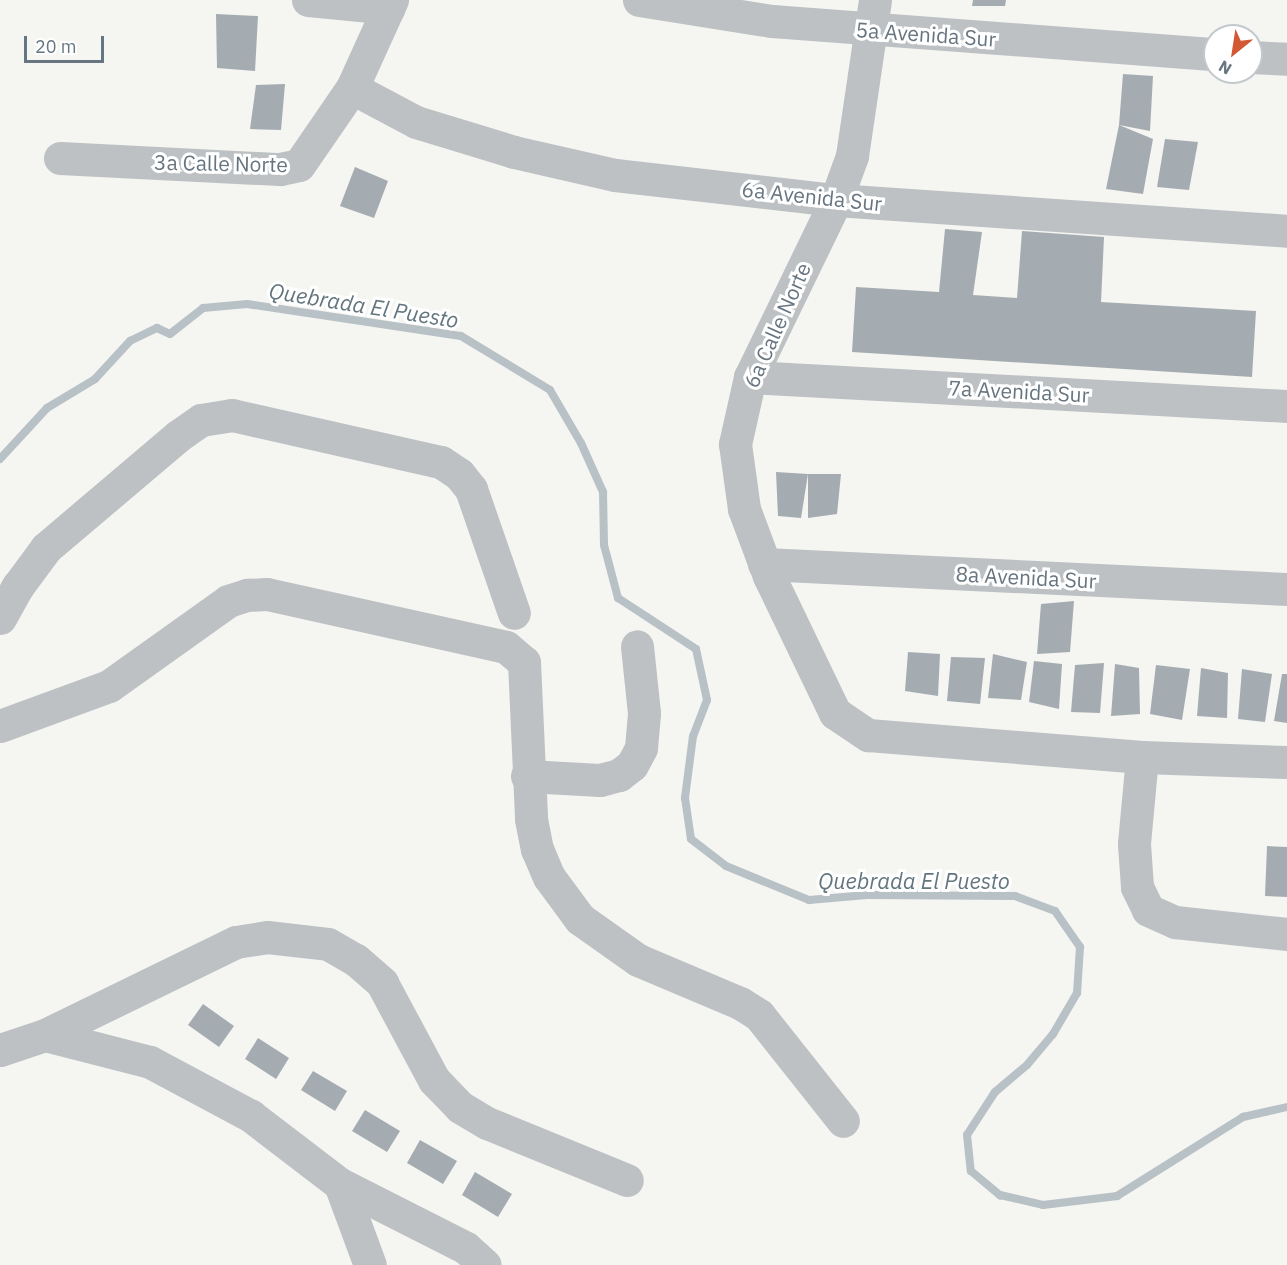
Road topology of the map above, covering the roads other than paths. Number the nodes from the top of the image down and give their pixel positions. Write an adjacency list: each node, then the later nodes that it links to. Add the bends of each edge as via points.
1 (308, 0): 3 (street)
2 (639, 0): 4 (street, 5a Avenida Sur, via 772,21)
3 (390, 4): 8 (street, 3a Calle Norte)
4 (875, 15): 5 (street, 5a Avenida Sur); 10 (street, 6a Calle Norte, via 852,156)
5 (1203, 53)
6 (1263, 58): 7 (street)
7 (1287, 59)
8 (352, 88): 9 (street, 3a Calle Norte, via 299,165 280,169); 10 (street, 6a Avenida Sur, via 416,122 514,152 615,175)
9 (60, 158)
10 (836, 200): 11 (street, 6a Avenida Sur); 12 (street, 6a Calle Norte)
11 (1287, 231)
12 (750, 377): 13 (street, 7a Avenida Sur); 14 (street, 6a Calle Norte, via 735,444 744,509)
13 (1287, 406)
14 (764, 564): 15 (street, 8a Avenida Sur); 20 (street, 6a Calle Norte, via 835,713 868,735)
15 (1287, 589)
16 (514, 614): 17 (street, via 471,489 459,474 441,462 231,416 201,420 178,436 46,548)
17 (0, 618)
18 (638, 646): 22 (street, via 644,713 641,748 632,765 619,775 600,780)
19 (0, 726): 22 (street, via 110,686 228,601 267,594 506,647 517,654 524,662)
20 (1142, 757): 21 (street); 23 (street, via 1134,844 1137,887 1148,910 1175,922)
21 (1287, 762)
22 (527, 776): 26 (street, via 537,849 549,877 580,919 638,960 759,1015)
23 (1287, 934)
24 (45, 1035): 25 (street); 27 (street, via 236,942 267,937 328,945 356,960 382,983 434,1080 460,1107 487,1123); 28 (street, via 150,1062 251,1116)
25 (0, 1050)
26 (843, 1121)
27 (627, 1180)
28 (340, 1184): 29 (street); 30 (street, via 466,1248)
29 (370, 1265)
30 (485, 1265)

